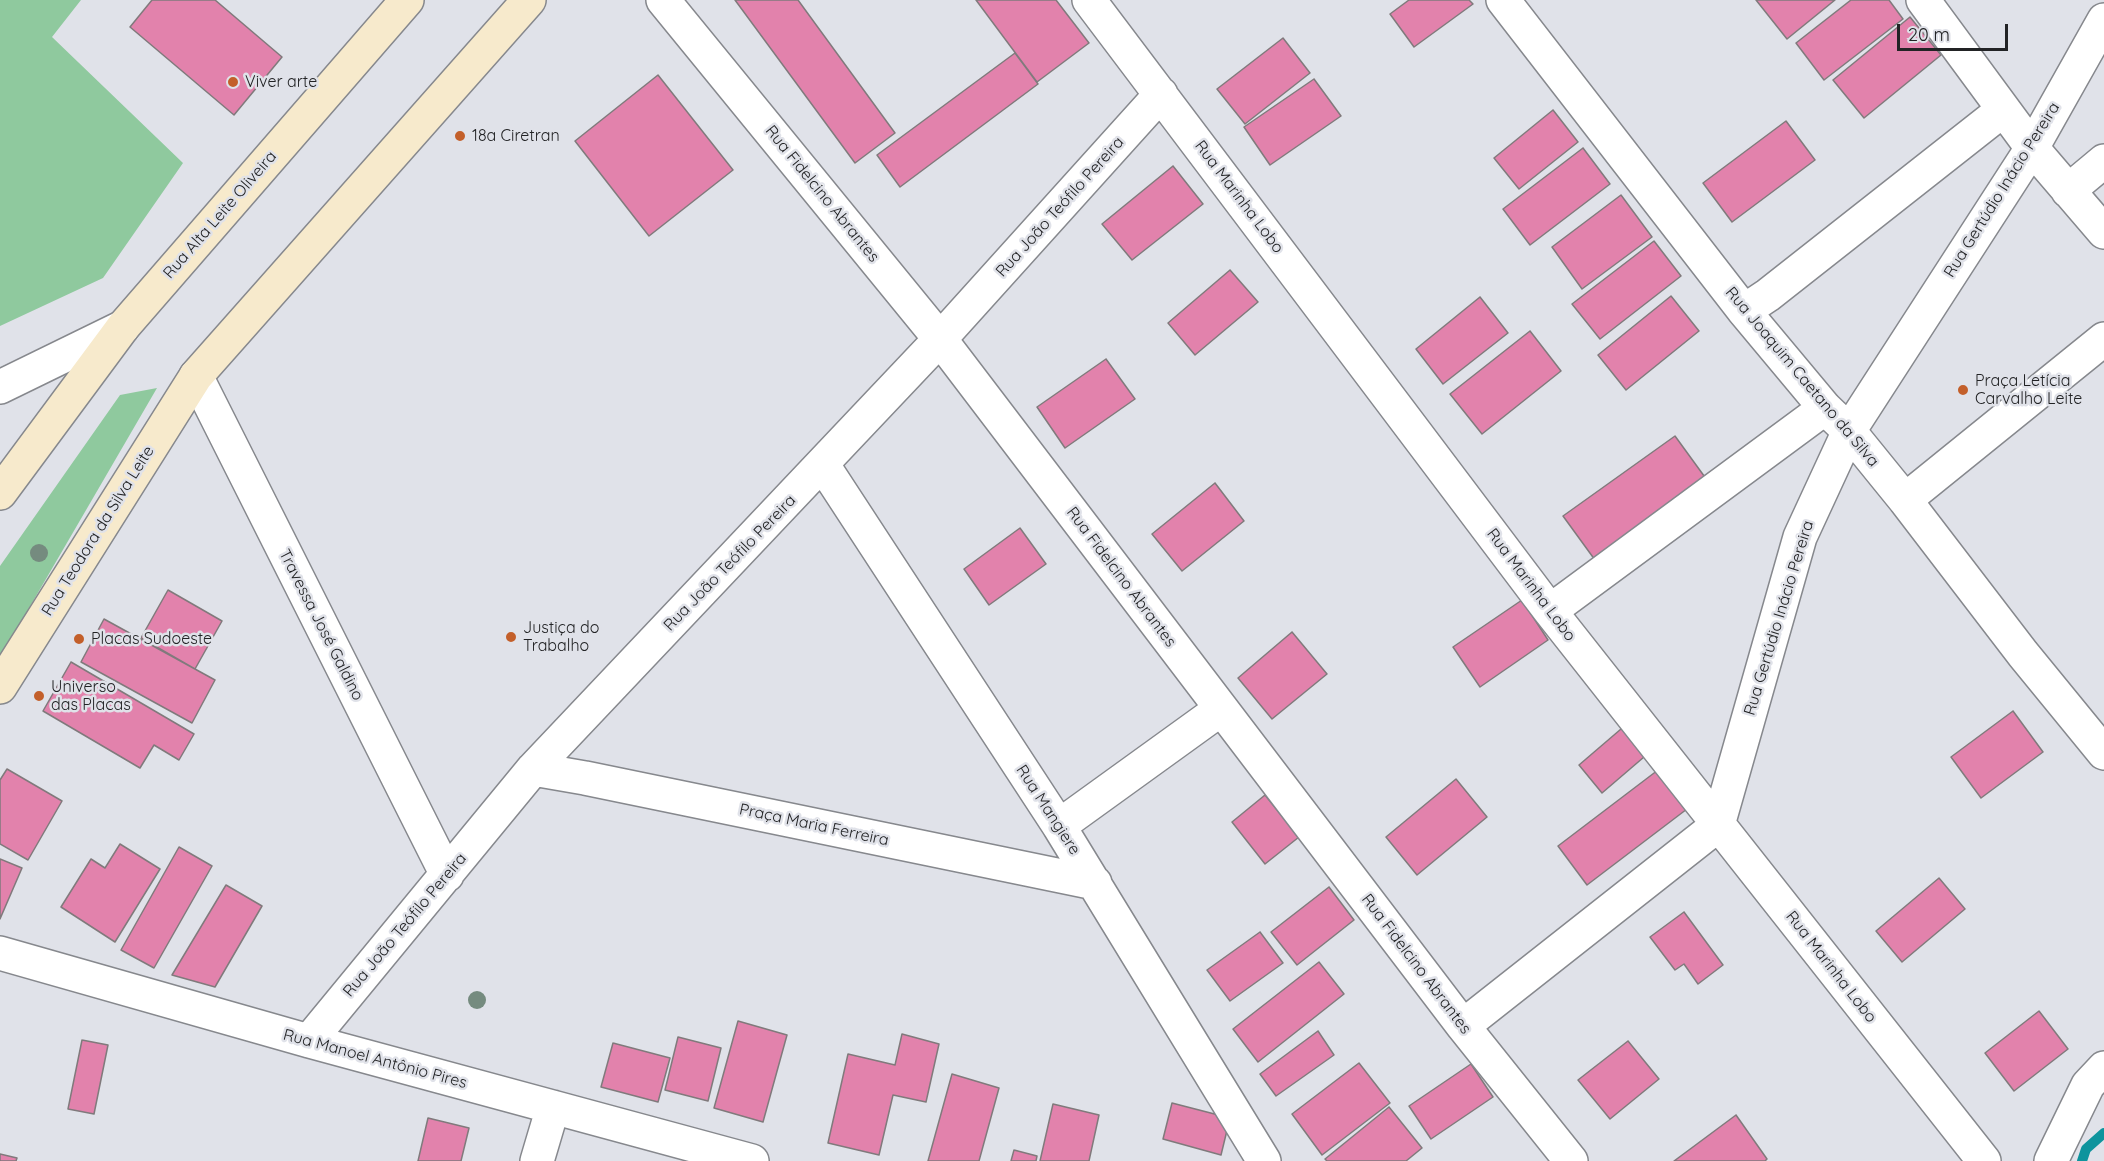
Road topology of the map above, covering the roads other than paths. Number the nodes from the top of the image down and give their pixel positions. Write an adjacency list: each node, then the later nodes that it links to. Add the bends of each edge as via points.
1 (407, 0): 15 (main road, Rua Alta Leite Oliveira)
2 (529, 0): 18 (main road)
3 (663, 0): 16 (street, Rua Fidelcino Abrantes)
4 (1089, 0): 8 (street, Rua Marinha Lobo)
5 (1503, 0): 14 (street, Rua Joaquim Caetano da Silva)
6 (1932, 3): 9 (street)
7 (2104, 20): 10 (street, Rua Gertúdio Inácio Pereira)
8 (1161, 94): 16 (street, Rua João Teófilo Pereira); 25 (street, Rua Marinha Lobo)
9 (2003, 110): 10 (street); 14 (street)
10 (2032, 148): 12 (street); 21 (street, Rua Gertúdio Inácio Pereira)
11 (2104, 161): 12 (street)
12 (2068, 191): 13 (street)
13 (2104, 232)
14 (1744, 311): 20 (street, Rua Joaquim Caetano da Silva)
15 (123, 327): 19 (street, Rua Alta Leite Oliveira); 23 (main road)
16 (940, 339): 22 (street, Rua João Teófilo Pereira); 27 (street, Rua Fidelcino Abrantes)
17 (2104, 339): 24 (street)
18 (196, 376): 26 (main road, Rua Teodora da Silva Leite); 32 (street, Travessa José Galdino)
19 (0, 387)
20 (1825, 408): 21 (street, Rua Joaquim Caetano da Silva); 25 (street)
21 (1849, 431): 24 (street, Rua Joaquim Caetano da Silva); 30 (street, Rua Gertúdio Inácio Pereira, via 1800,537)
22 (823, 465): 29 (street, Rua João Teófilo Pereira); 31 (street, Rua Mangiere)
23 (0, 493)
24 (1905, 500): 28 (street, Rua Joaquim Caetano da Silva)
25 (1551, 611): 30 (street, Rua Marinha Lobo)
26 (0, 687)
27 (1221, 709): 31 (street); 35 (street, Rua Fidelcino Abrantes)
28 (2104, 753)
29 (533, 769): 32 (street, Rua João Teófilo Pereira); 33 (street, Praça Maria Ferreira)
30 (1718, 825): 35 (street); 43 (street, Rua Marinha Lobo)
31 (1059, 826): 33 (street, Rua Mangiere)
32 (447, 875): 36 (street, Rua João Teófilo Pereira)
33 (1095, 884): 41 (street, Rua Mangiere)
34 (0, 953): 36 (street, Rua Manoel Antônio Pires)
35 (1463, 1026): 42 (street, Rua Fidelcino Abrantes)
36 (309, 1041): 38 (street, Rua Manoel Antônio Pires)
37 (2104, 1068): 44 (street, via 2088,1085)
38 (553, 1107): 39 (street); 40 (street, Rua Manoel Antônio Pires)
39 (537, 1161)
40 (752, 1161)
41 (1264, 1161)
42 (1571, 1161)
43 (1984, 1161)
44 (2051, 1161)

